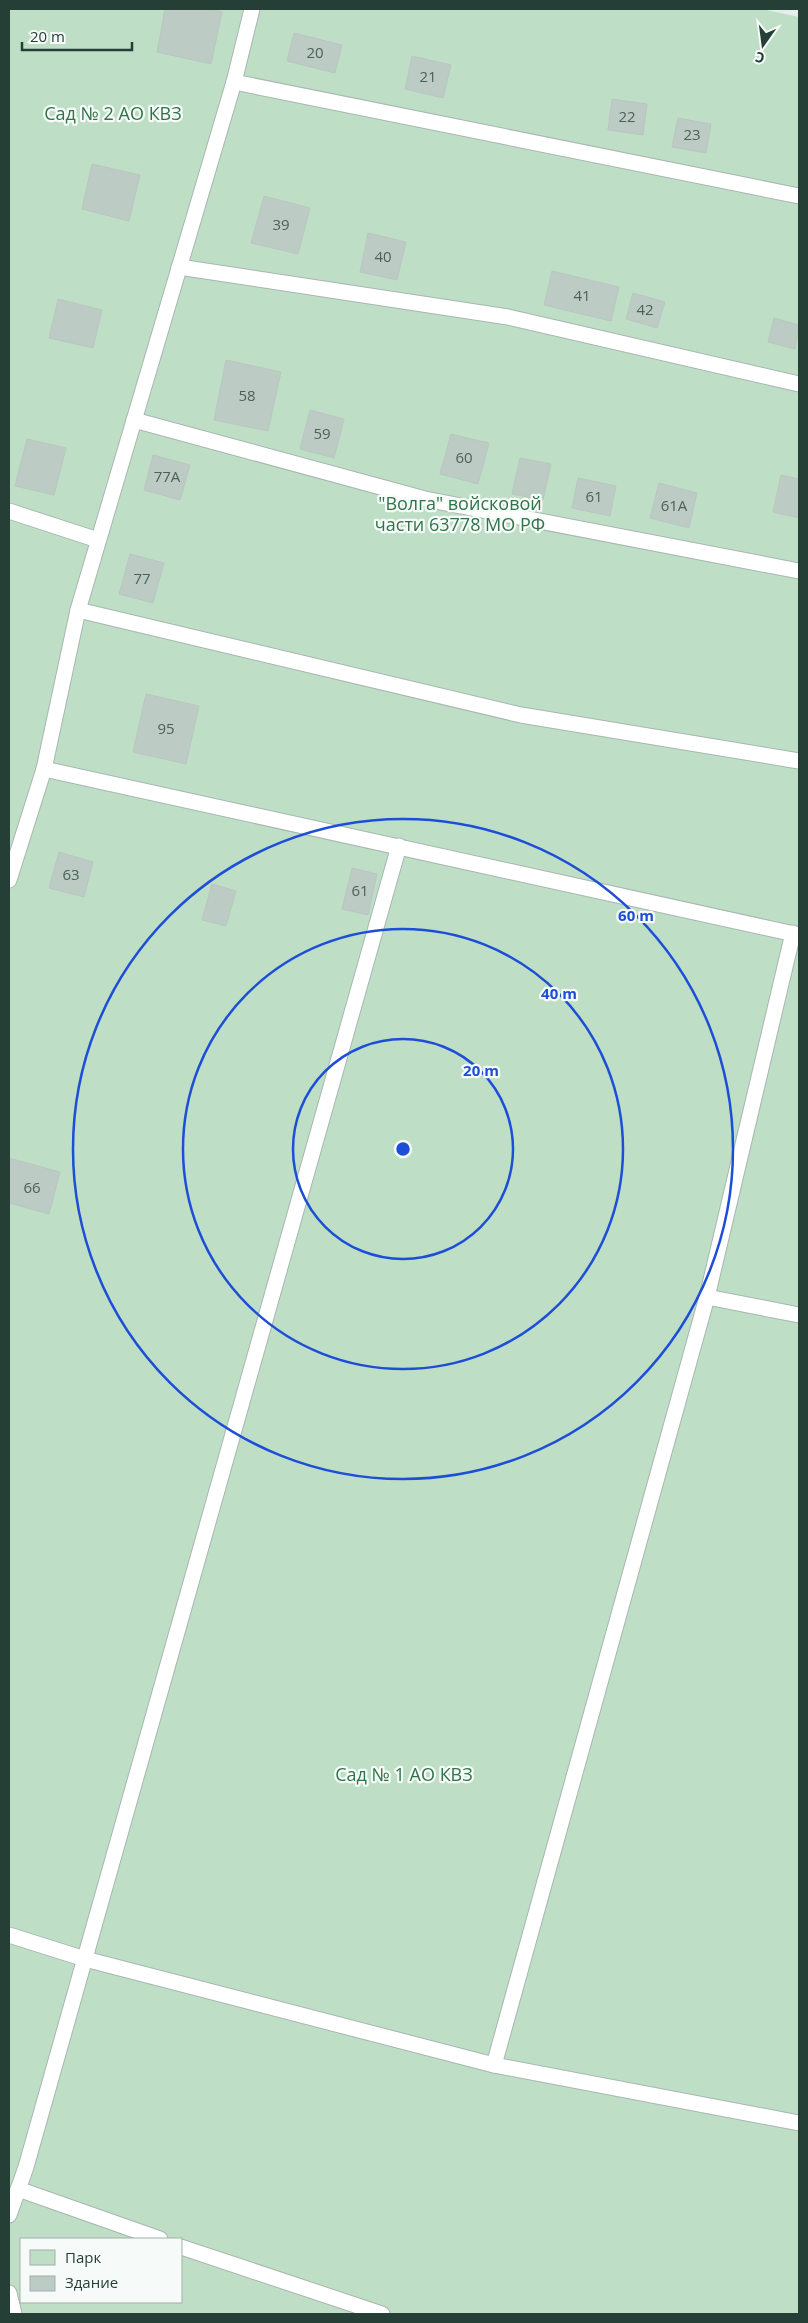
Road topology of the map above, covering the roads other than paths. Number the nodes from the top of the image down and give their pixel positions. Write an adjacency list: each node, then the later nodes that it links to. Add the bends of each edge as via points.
1 (252, 9): 2 (lane)
2 (234, 82): 3 (lane); 4 (lane)
3 (799, 196)
4 (179, 267): 5 (lane, via 508,318); 6 (lane)
5 (799, 384)
6 (134, 420): 8 (lane); 9 (lane, via 425,499)
7 (9, 511): 8 (lane)
8 (98, 540): 10 (lane)
9 (799, 571)
10 (78, 610): 11 (lane, via 521,715); 12 (lane)
11 (799, 761)
12 (44, 769): 13 (lane); 14 (lane)
13 (399, 846): 15 (lane); 19 (lane)
14 (9, 880)
15 (796, 934): 16 (lane)
16 (707, 1297): 17 (lane); 20 (lane)
17 (799, 1315)
18 (9, 1935): 19 (lane)
19 (85, 1960): 20 (lane); 22 (lane)
20 (494, 2065): 21 (lane)
21 (799, 2123)
22 (18, 2189): 23 (lane); 24 (lane)
23 (9, 2215)
24 (157, 2238)
25 (182, 2247): 28 (lane)
26 (9, 2293): 27 (lane)
27 (14, 2314)
28 (382, 2314)

